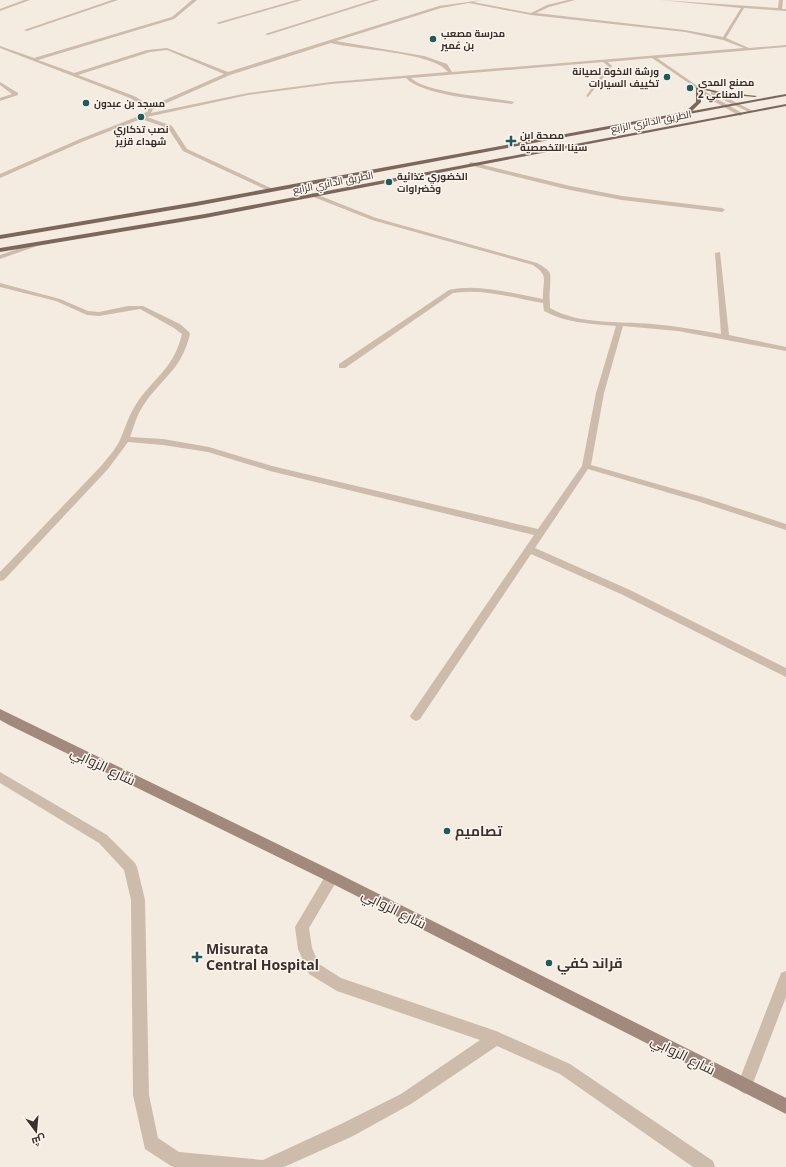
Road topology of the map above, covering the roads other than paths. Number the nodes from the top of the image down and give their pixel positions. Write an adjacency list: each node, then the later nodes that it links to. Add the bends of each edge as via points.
1 (28, 0): 14 (street)
2 (116, 0): 19 (street)
3 (195, 0): 27 (street, via 173,18)
4 (300, 0): 18 (street)
5 (377, 0): 20 (street)
6 (449, 0): 12 (street)
7 (480, 0): 12 (street)
8 (573, 0): 17 (street, via 548,6)
9 (662, 0): 11 (street)
10 (781, 0): 15 (street)
11 (697, 1): 13 (street)
12 (465, 2): 17 (street); 22 (street, via 440,7)
13 (743, 7): 15 (street); 21 (street)
14 (0, 10)
15 (780, 10): 16 (street)
16 (786, 10)
17 (531, 14): 21 (street, via 685,31)
18 (218, 23)
19 (26, 30)
20 (267, 34)
21 (724, 38): 24 (street)
22 (332, 42): 29 (street, via 422,57 445,66); 30 (street)
23 (1, 48): 27 (street)
24 (748, 48): 25 (street); 26 (street)
25 (786, 48)
26 (653, 57): 28 (street); 34 (street)
27 (33, 60): 31 (street)
28 (603, 60): 29 (street); 36 (street, via 610,66)
29 (452, 72): 32 (street)
30 (228, 74): 31 (street, via 162,49); 43 (street)
31 (74, 75): 43 (street, via 132,97)
32 (406, 76): 39 (street, via 413,83 431,89); 47 (street, via 281,88)
33 (0, 83): 38 (street, via 16,94)
34 (698, 87): 37 (main road, via 732,95); 40 (street); 42 (street); 45 (main road, via 699,102)
35 (786, 95): 37 (main road, الطريق الدائري الرابع)
36 (588, 96)
37 (775, 97): 40 (main road, الطريق الدائري الرابع)
38 (0, 100)
39 (512, 103)
40 (737, 104): 42 (main road, الطريق الدائري الرابع); 44 (street)
41 (786, 105): 44 (main road, الطريق الدائري الرابع)
42 (724, 106): 45 (main road, الطريق الدائري الرابع); 46 (street)
43 (151, 108): 47 (street, via 150,112)
44 (751, 111): 46 (main road, الطريق الدائري الرابع)
45 (684, 113): 50 (main road, الطريق الدائري الرابع)
46 (740, 114): 48 (main road, الطريق الدائري الرابع)
47 (141, 117): 49 (street); 50 (street, via 170,128 185,150)
48 (471, 164): 51 (main road, الطريق الدائري الرابع); 52 (street, via 622,198)
49 (0, 176)
50 (271, 190): 53 (main road, الطريق الدائري الرابع)
51 (313, 195): 54 (main road, الطريق الدائري الرابع); 59 (street, via 374,219 535,264 545,270 548,276)
52 (722, 210)
53 (0, 238)
54 (38, 244): 55 (main road, الطريق الدائري الرابع); 57 (street)
55 (0, 250)
56 (718, 253): 61 (street)
57 (0, 257)
58 (0, 285): 64 (street, via 58,300 87,313 99,314 141,307 177,326 186,334 178,360 143,399 133,415)
59 (545, 302): 60 (street, via 552,314 562,317); 63 (street, via 464,289 451,291)
60 (620, 323): 61 (street); 65 (street, via 600,393)
61 (725, 337): 62 (street)
62 (786, 349)
63 (342, 366)
64 (125, 439): 67 (street, via 209,450 270,468); 69 (street, via 105,466)
65 (586, 466): 66 (street); 67 (street)
66 (786, 527)
67 (539, 533): 68 (street)
68 (529, 549): 70 (street, via 557,560); 72 (street)
69 (0, 578)
70 (786, 672)
71 (0, 714): 74 (street, شارع الزوابي)
72 (416, 716)
73 (0, 777): 79 (street, via 103,839 130,867 138,900 141,1095 151,1142 177,1160)
74 (332, 877): 76 (street, via 302,927 305,949 314,969 337,984); 77 (street, شارع الزوابي)
75 (786, 978): 77 (street)
76 (496, 1038): 80 (street, via 406,1099 345,1131); 81 (street, via 565,1070)
77 (745, 1086): 78 (street, شارع الزوابي)
78 (786, 1106)
79 (260, 1167)
80 (266, 1167)
81 (707, 1167)

